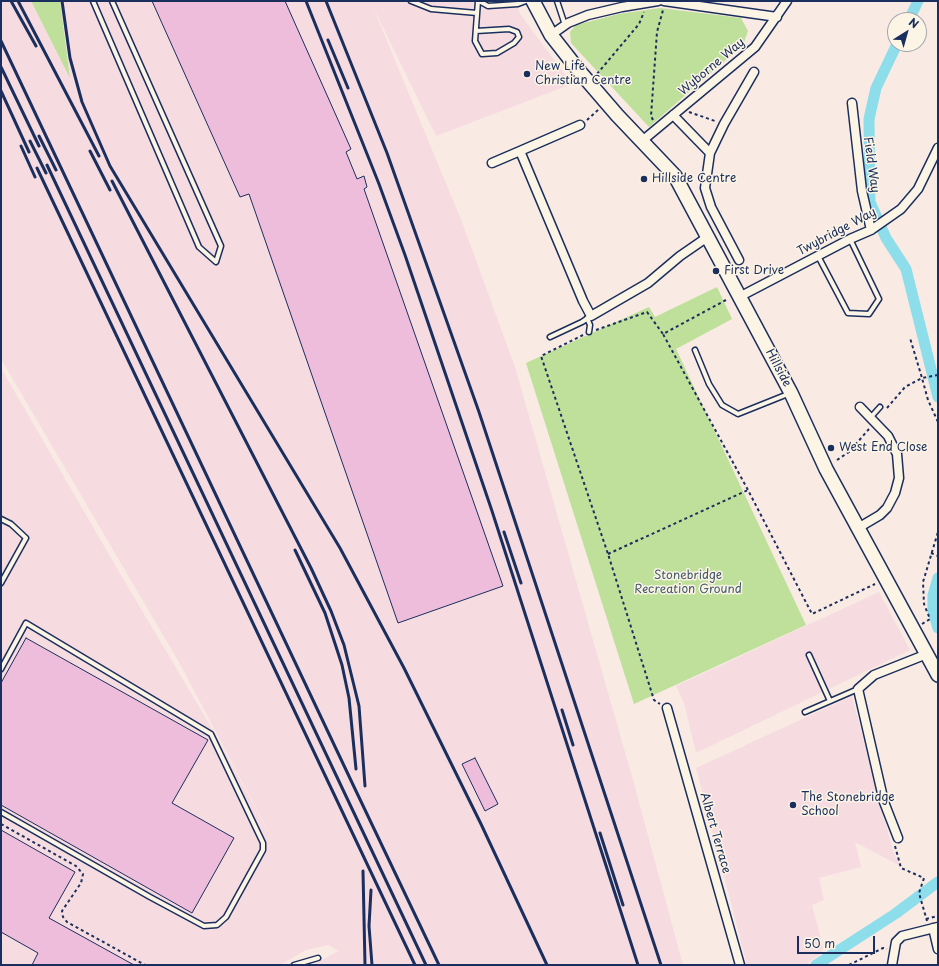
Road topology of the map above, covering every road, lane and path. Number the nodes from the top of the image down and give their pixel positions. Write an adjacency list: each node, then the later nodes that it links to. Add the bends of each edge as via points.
1 (93, 1): 2 (lane, via 199,247 216,262 221,246)
2 (112, 1)
3 (410, 1): 13 (lane, via 431,9)
4 (478, 1): 5 (lane, via 488,6); 13 (lane)
5 (526, 1)
6 (532, 1): 17 (main road, Hillside)
7 (556, 1): 15 (lane)
8 (658, 1): 12 (street)
9 (664, 1): 14 (street); 26 (path, via 657,32 651,116)
10 (778, 1): 14 (street)
11 (787, 1): 14 (street, Wyborne Way)
12 (647, 3): 15 (street, via 622,6 588,15); 19 (path, via 639,24)
13 (477, 13): 16 (lane)
14 (779, 14): 21 (street, Wyborne Way, via 755,47)
15 (565, 25): 17 (street)
16 (476, 31): 16 (lane, via 509,29 517,32 518,36 514,43 497,53 482,54 475,41)
17 (551, 35): 19 (main road, Hillside)
18 (754, 72): 24 (street)
19 (593, 78): 27 (main road, Hillside)
20 (852, 103): 32 (street, Field Way, via 862,191)
21 (680, 109): 23 (street, Wyborne Way); 24 (path)
22 (597, 111): 25 (path)
23 (673, 115): 26 (street, Wyborne Way); 30 (street)
24 (724, 124): 30 (street)
25 (580, 125): 29 (street)
26 (658, 127): 27 (street, Wyborne Way)
27 (642, 141): 33 (main road, Hillside, via 675,176)
28 (938, 148): 32 (street, Twybridge Way, via 918,189 901,209)
29 (520, 151): 31 (street); 39 (street)
30 (710, 153): 36 (street, via 705,188 711,207)
31 (492, 163)
32 (873, 228): 34 (street, Twybridge Way)
33 (708, 236): 37 (main road, Hillside); 39 (street, via 648,283)
34 (850, 239): 35 (street, Twybridge Way); 35 (lane, via 878,299 869,314 848,312)
35 (818, 255): 37 (street, Twybridge Way)
36 (739, 260)
37 (741, 296): 47 (main road, Hillside)
38 (726, 300): 41 (path)
39 (589, 317): 40 (lane); 42 (lane)
40 (589, 332): 41 (path, via 647,312); 58 (path, via 541,356)
41 (663, 334): 53 (path)
42 (550, 337)
43 (910, 338): 46 (path)
44 (695, 350): 47 (lane, via 709,384 722,405 738,414)
45 (938, 375): 46 (path)
46 (922, 378): 49 (path, via 905,387 886,409 882,405); 51 (path)
47 (791, 393): 55 (main road, Hillside, via 826,469)
48 (860, 407): 50 (street)
49 (880, 407): 50 (lane)
50 (872, 418): 52 (path, via 872,427 849,452); 55 (street, via 888,436 897,454 899,478 887,508)
51 (938, 422)
52 (837, 460)
53 (748, 490): 58 (path); 61 (path, via 812,614)
54 (1, 519): 60 (lane, via 11,524 26,538)
55 (858, 528): 63 (main road, Hillside)
56 (938, 532): 57 (path)
57 (931, 553): 59 (path); 62 (path, via 923,582 924,604 930,619)
58 (608, 554): 69 (path, via 654,700)
59 (938, 556)
60 (1, 583)
61 (877, 583)
62 (925, 622)
63 (927, 654): 66 (main road, Hillside); 67 (street, via 874,676)
64 (809, 655): 68 (lane)
65 (1, 669): 71 (lane, via 26,623 211,734 263,843 263,850 226,916 217,925 204,926)
66 (938, 675)
67 (858, 689): 68 (lane); 73 (street, via 884,802)
68 (830, 701): 70 (lane)
69 (667, 708): 82 (street, Albert Terrace)
70 (805, 712)
71 (1, 812)
72 (1, 824): 80 (path, via 76,866 83,874 81,883 62,911 67,922)
73 (898, 838): 75 (path, via 894,842 901,868 924,878 919,893)
74 (938, 916): 75 (path)
75 (926, 919): 76 (path)
76 (933, 928): 77 (street); 78 (street, via 902,936 896,942)
77 (938, 949)
78 (896, 952): 83 (path, via 883,948); 84 (street)
79 (318, 958): 81 (lane)
80 (145, 965)
81 (294, 965)
82 (740, 965)
83 (849, 965)
84 (892, 965)

